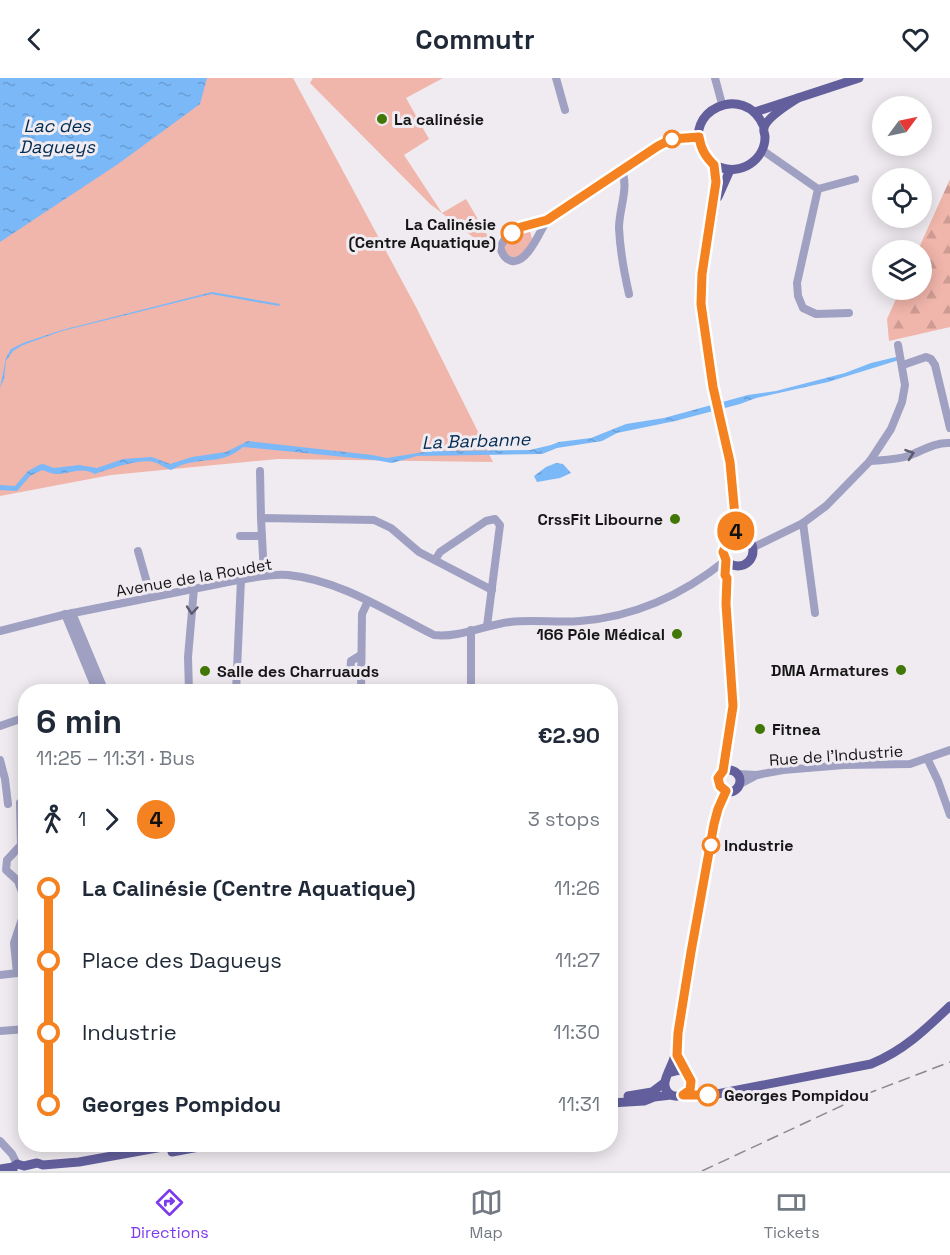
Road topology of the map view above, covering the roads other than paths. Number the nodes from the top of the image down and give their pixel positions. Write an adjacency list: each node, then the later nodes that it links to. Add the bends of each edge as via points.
1 (556, 78): 6 (street)
2 (715, 78): 5 (street)
3 (859, 78): 4 (main road)
4 (798, 98): 7 (main road); 8 (main road)
5 (722, 104): 7 (main road, via 740,104); 9 (main road, via 705,117)
6 (564, 110)
7 (755, 112): 8 (main road)
8 (764, 128): 10 (main road)
9 (699, 137): 11 (main road, via 701,148); 13 (street, via 672,139)
10 (762, 150): 12 (main road, via 749,165); 15 (street)
11 (714, 165): 12 (main road); 16 (main road)
12 (730, 170): 16 (main road)
13 (622, 171): 17 (street); 20 (street, via 625,180 620,242)
14 (855, 178): 15 (street)
15 (818, 189): 21 (street, via 797,284 798,296 803,308 816,314)
16 (713, 210): 33 (main road, via 701,304 713,387 730,462)
17 (547, 220): 18 (street); 19 (street)
18 (529, 224): 19 (street); 19 (street, via 502,240 502,254 516,261 526,256)
19 (534, 240)
20 (629, 294)
21 (849, 313)
22 (898, 345): 23 (street)
23 (903, 365): 24 (street, via 926,357 931,359); 27 (street, via 905,385 898,415)
24 (947, 401): 25 (street)
25 (950, 428)
26 (950, 443): 27 (street, one-way to 26, via 908,456)
27 (870, 461): 30 (street, via 826,506)
28 (260, 471): 29 (street)
29 (261, 518): 32 (street); 36 (street, via 374,519)
30 (803, 523): 34 (street); 47 (street)
31 (240, 536): 32 (street)
32 (262, 536): 40 (street)
33 (736, 536): 34 (main road, via 747,538); 37 (main road, via 723,547)
34 (752, 549): 38 (main road, via 748,562)
35 (138, 551): 45 (street)
36 (435, 560): 44 (street); 44 (street, via 440,552 495,519 500,525)
37 (726, 560): 38 (main road); 39 (street, Avenue de la Roudet); 41 (main road)
38 (737, 566): 41 (main road)
39 (714, 570): 41 (street); 49 (street, Avenue de la Roudet, via 666,599 616,617 578,622 513,621)
40 (264, 576): 42 (street, Avenue de la Roudet); 46 (street, Avenue de la Roudet, via 288,575 321,582)
41 (726, 577): 60 (main road, via 733,706)
42 (241, 579): 43 (street, Avenue de la Roudet); 55 (street)
43 (194, 588): 45 (street, Avenue de la Roudet); 54 (street, one-way to 54)
44 (492, 590): 49 (street)
45 (151, 597): 48 (street, Avenue de la Roudet)
46 (368, 601): 50 (street, Avenue de la Roudet, via 434,635); 56 (street, via 362,614 361,655 351,662 350,673 361,673)
47 (815, 613)
48 (68, 614): 51 (street, Avenue de la Roudet); 52 (street); 53 (street)
49 (487, 626): 50 (street, Avenue de la Roudet)
50 (471, 630): 57 (street)
51 (0, 631)
52 (94, 684)
53 (102, 684)
54 (189, 684)
55 (236, 684)
56 (361, 684)
57 (471, 684)
58 (18, 720): 59 (street)
59 (0, 726)
60 (728, 747): 64 (main road); 65 (main road)
61 (950, 750): 62 (street, Rue de l'Industrie)
62 (927, 758): 65 (street, Rue de l'Industrie, via 910,764 844,765); 68 (street)
63 (0, 760): 67 (street, via 5,779)
64 (723, 771): 65 (main road); 66 (main road, via 718,782)
65 (737, 776): 66 (main road, via 735,790)
66 (726, 791): 78 (main road, via 714,824 690,954)
67 (4, 804)
68 (950, 815)
69 (18, 848): 70 (street, via 8,860 6,870)
70 (18, 881)
71 (18, 931): 72 (street, via 14,943)
72 (18, 960)
73 (18, 973): 74 (street)
74 (0, 975)
75 (950, 1006): 84 (main road, via 890,1057)
76 (18, 1030): 77 (street)
77 (0, 1031)
78 (677, 1055): 79 (main road); 80 (main road)
79 (684, 1071): 80 (main road, via 676,1070); 81 (main road)
80 (666, 1078): 82 (main road, via 665,1089); 85 (main road, via 652,1092)
81 (691, 1081): 83 (main road, via 690,1090); 84 (main road)
82 (671, 1095): 83 (main road); 86 (main road)
83 (683, 1095): 84 (main road)
84 (712, 1095)
85 (618, 1097)
86 (618, 1103)
87 (0, 1141): 90 (street)
88 (135, 1152): 94 (main road)
89 (160, 1152): 94 (main road)
90 (12, 1154): 91 (street); 92 (street)
91 (1, 1156)
92 (14, 1167): 93 (main road); 94 (main road, via 40,1163)
93 (0, 1169)
94 (44, 1169)

